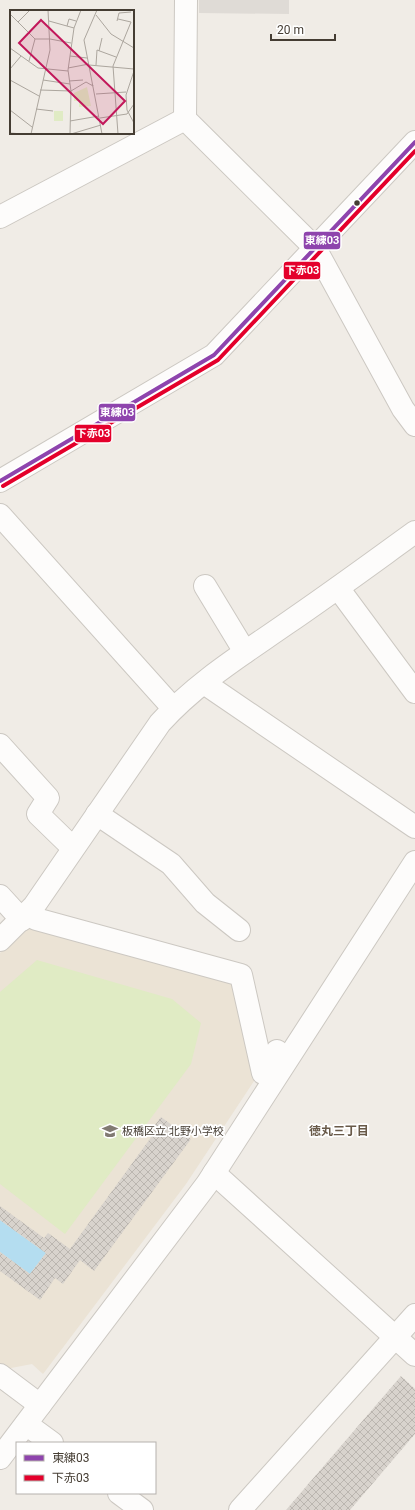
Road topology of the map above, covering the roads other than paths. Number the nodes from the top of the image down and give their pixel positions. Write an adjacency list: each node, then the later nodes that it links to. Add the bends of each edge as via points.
1 (186, 0): 2 (street)
2 (185, 120): 4 (street); 5 (street)
3 (415, 142): 5 (street)
4 (0, 217)
5 (315, 248): 6 (street, via 403,409); 7 (street, via 214,355)
6 (415, 425)
7 (0, 481)
8 (0, 515): 15 (street)
9 (415, 532): 11 (street)
10 (205, 586): 12 (street)
11 (338, 588): 12 (street); 14 (street)
12 (245, 652): 13 (street)
13 (204, 683): 15 (street); 18 (street)
14 (415, 692)
15 (173, 708): 17 (street)
16 (0, 745): 19 (street, via 48,798 38,814)
17 (97, 814): 19 (street); 23 (street, via 171,864 205,903)
18 (415, 827)
19 (74, 848): 22 (street)
20 (415, 862): 25 (street)
21 (0, 896): 22 (street)
22 (25, 916): 24 (street); 25 (street, via 241,975 263,1073 280,1046)
23 (239, 930)
24 (0, 940)
25 (291, 1054): 26 (street)
26 (214, 1173): 28 (street); 31 (street)
27 (415, 1315): 28 (street)
28 (395, 1338): 29 (street); 37 (street)
29 (415, 1355)
30 (0, 1375): 31 (street)
31 (40, 1405): 32 (street)
32 (26, 1424): 33 (street); 34 (street)
33 (51, 1442)
34 (0, 1458)
35 (120, 1494): 36 (street)
36 (142, 1510)
37 (240, 1510)

